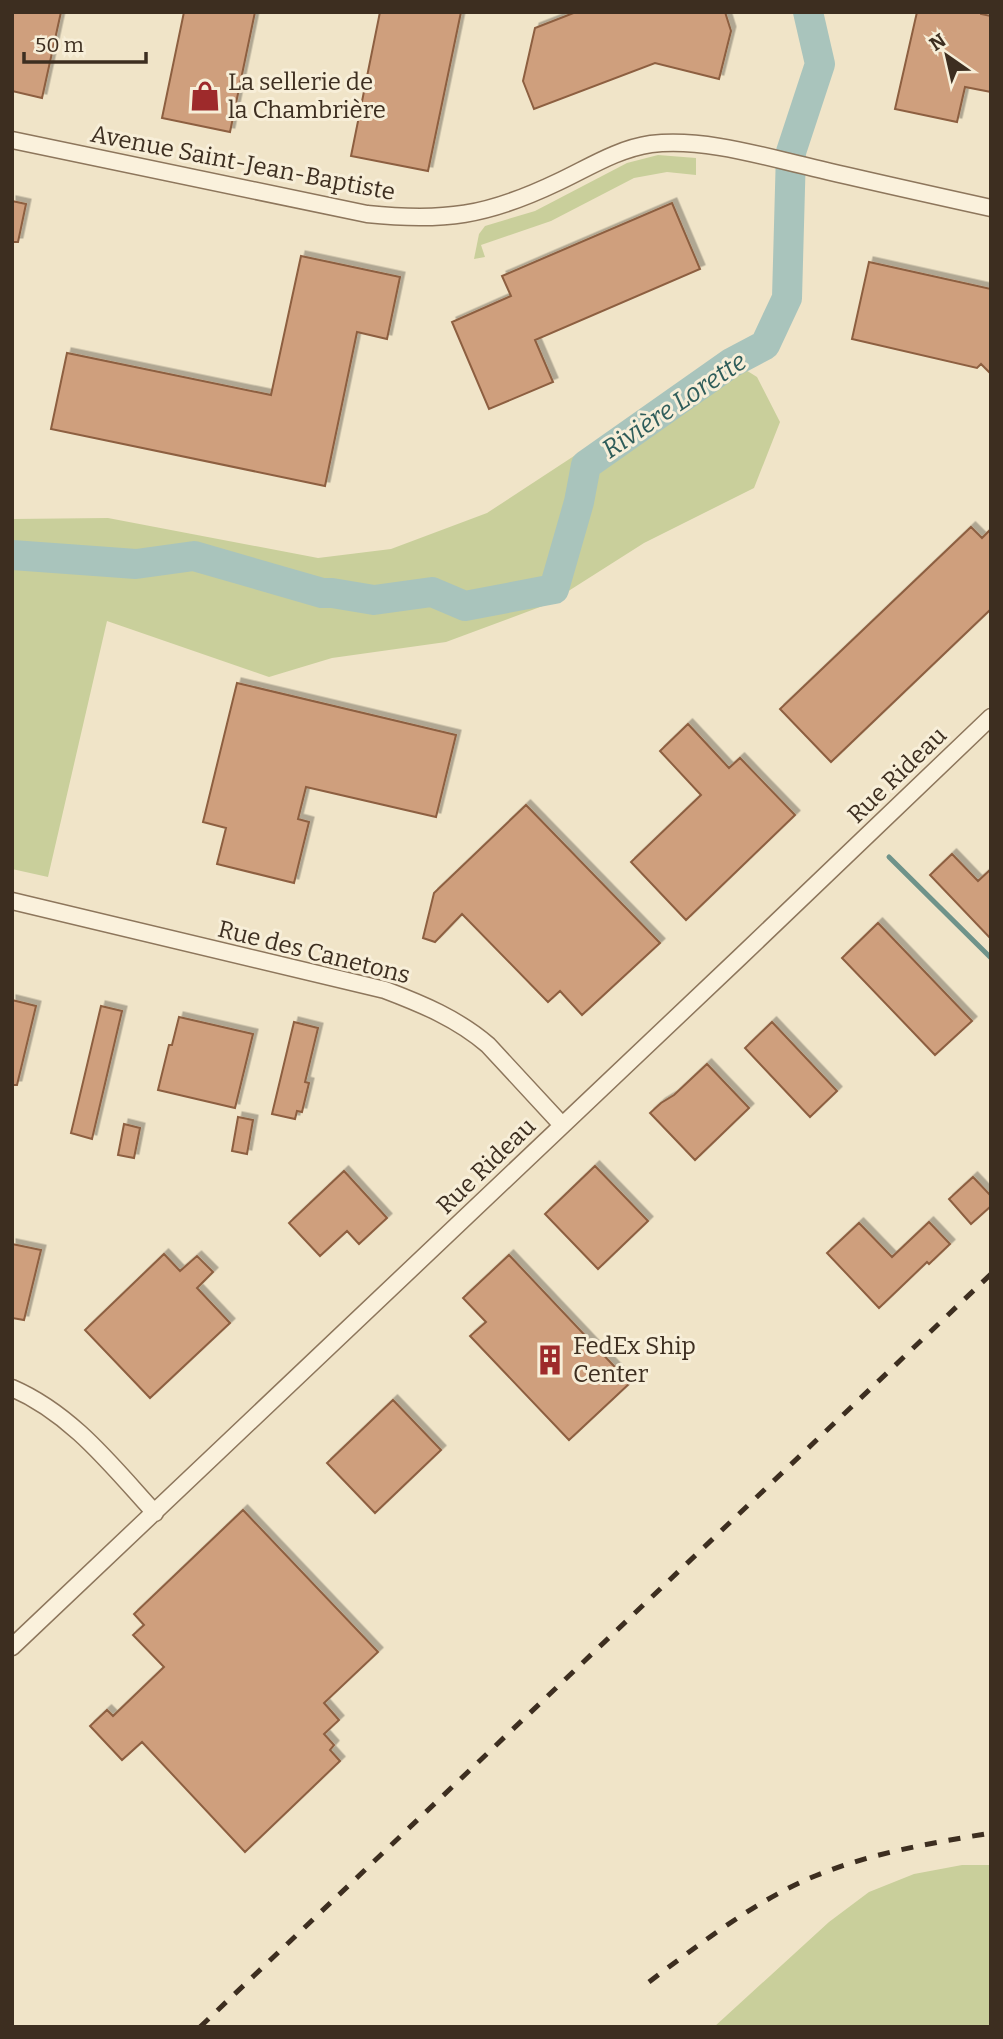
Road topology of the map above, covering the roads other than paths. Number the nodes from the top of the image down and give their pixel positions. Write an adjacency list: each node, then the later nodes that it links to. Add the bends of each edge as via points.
1 (12, 140): 2 (street, Avenue Saint-Jean-Baptiste, via 404,218 487,211 626,150 672,143 758,155)
2 (991, 208)
3 (991, 717): 5 (street, Rue Rideau)
4 (12, 901): 5 (street, Rue des Canetons, via 385,990 435,1009 488,1045)
5 (562, 1125): 7 (street, Rue Rideau)
6 (12, 1388): 7 (street, via 53,1411 84,1436)
7 (155, 1513): 8 (street, Rue Rideau)
8 (12, 1647)

